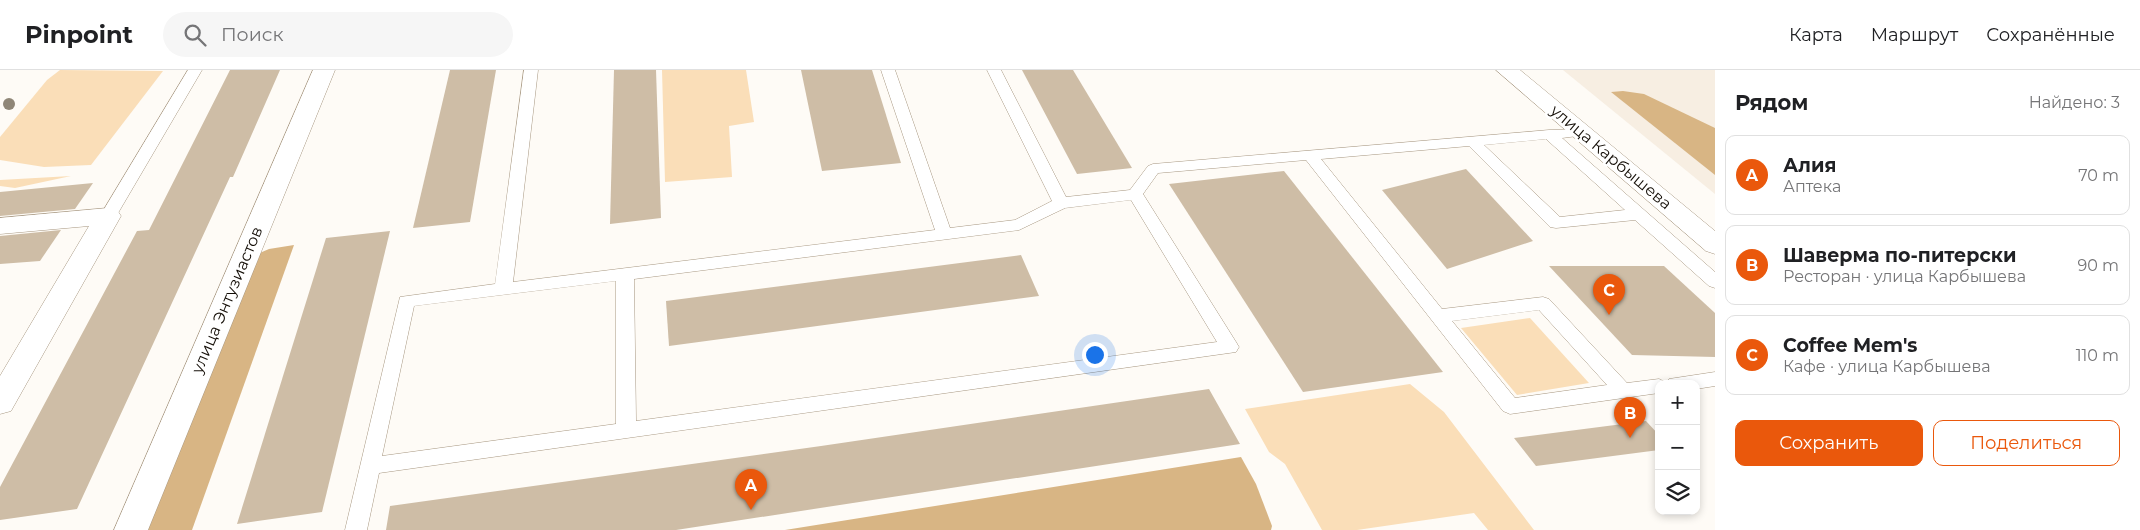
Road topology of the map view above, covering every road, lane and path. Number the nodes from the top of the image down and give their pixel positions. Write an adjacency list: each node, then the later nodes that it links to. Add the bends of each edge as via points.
1 (195, 70): 14 (lane)
2 (324, 70): 29 (street, улица Энтузиастов)
3 (531, 70): 20 (lane)
4 (888, 70): 16 (lane)
5 (994, 70): 12 (lane)
6 (1507, 70): 7 (street, улица Карбышева)
7 (1580, 132): 8 (lane); 17 (street, улица Карбышева)
8 (1549, 134): 9 (lane); 13 (lane)
9 (1472, 141): 10 (lane); 13 (lane, via 1556,223)
10 (1310, 155): 11 (lane, via 1153,169); 21 (lane)
11 (1136, 194): 12 (lane); 27 (lane, via 1230,347)
12 (1061, 203): 16 (lane, via 1019,224)
13 (1639, 214): 19 (lane)
14 (108, 216): 15 (street); 26 (street)
15 (0, 226)
16 (944, 234): 18 (lane)
17 (1715, 245)
18 (625, 274): 20 (lane); 27 (lane)
19 (1715, 282)
20 (503, 289): 28 (lane, via 406,301)
21 (1438, 316): 25 (lane, via 1543,303); 25 (lane, via 1510,406)
22 (1715, 379): 23 (lane)
23 (1700, 381)
24 (1655, 387): 25 (lane)
25 (1623, 391)
26 (0, 402)
27 (626, 431): 28 (lane)
28 (370, 466): 30 (lane)
29 (131, 530)
30 (356, 530)

